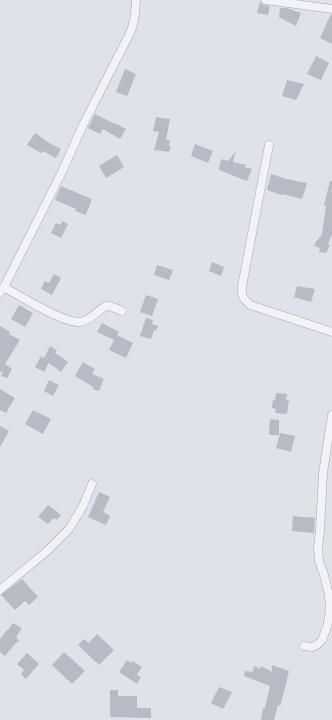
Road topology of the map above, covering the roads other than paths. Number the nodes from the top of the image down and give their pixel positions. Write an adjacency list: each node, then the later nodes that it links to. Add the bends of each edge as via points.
1 (136, 0): 5 (street, via 135,18 130,33)
2 (266, 0): 3 (street)
3 (332, 9)
4 (269, 145): 7 (street, via 241,295 250,305)
5 (2, 290): 6 (street, via 71,322 81,323 106,306)
6 (122, 311)
7 (332, 332)
8 (332, 415): 11 (street, via 323,473 318,547 330,611 322,640 317,646)
9 (92, 484): 10 (street, via 83,506 69,528 47,551)
10 (0, 590)
11 (304, 646)

